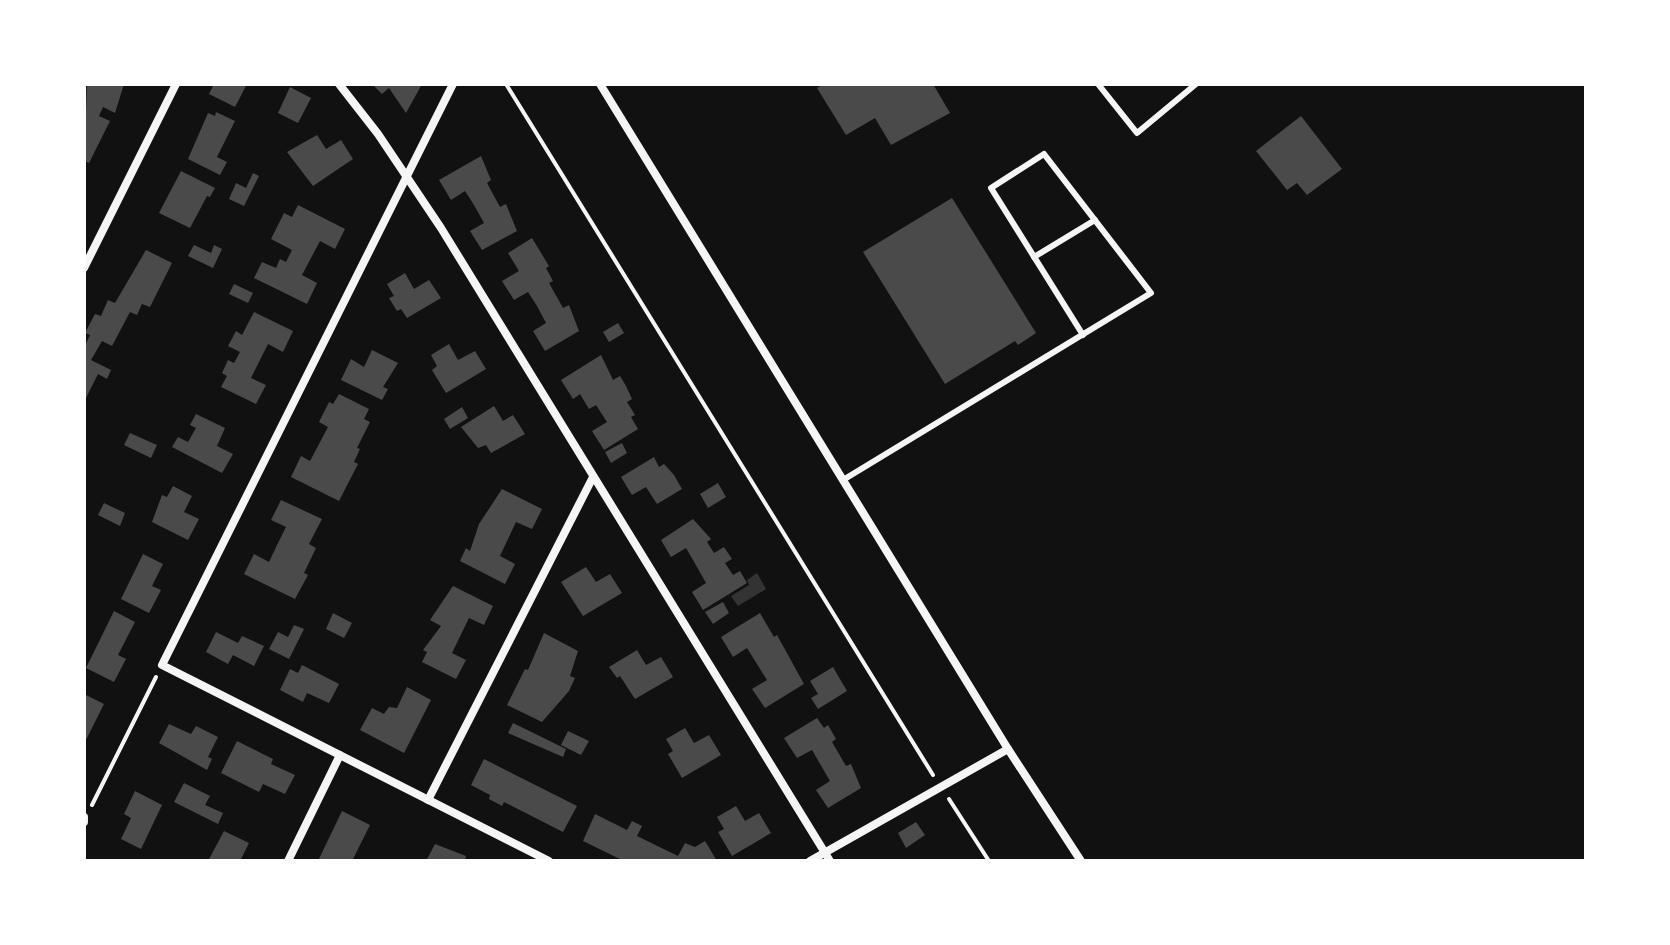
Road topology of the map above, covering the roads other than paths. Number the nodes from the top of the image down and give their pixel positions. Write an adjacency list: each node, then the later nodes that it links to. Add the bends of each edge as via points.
1 (176, 84): 10 (street)
2 (339, 84): 7 (street)
3 (453, 84): 7 (street)
4 (600, 84): 13 (street)
5 (1098, 84): 6 (lane, via 1137,133)
6 (1196, 84)
7 (407, 177): 12 (street); 15 (street, via 162,665)
8 (1095, 220): 9 (lane); 9 (lane, via 1044,154 991,188); 11 (lane, via 1151,293)
9 (1034, 257): 11 (lane)
10 (84, 268)
11 (1083, 335): 13 (lane)
12 (593, 477): 16 (street); 18 (street)
13 (843, 480): 14 (street)
14 (1008, 749): 18 (street); 23 (street)
15 (340, 755): 16 (street); 19 (street)
16 (428, 800): 17 (street)
17 (526, 849): 20 (street); 21 (street)
18 (827, 857): 22 (street)
19 (288, 861)
20 (520, 861)
21 (549, 861)
22 (810, 861)
23 (1081, 861)

